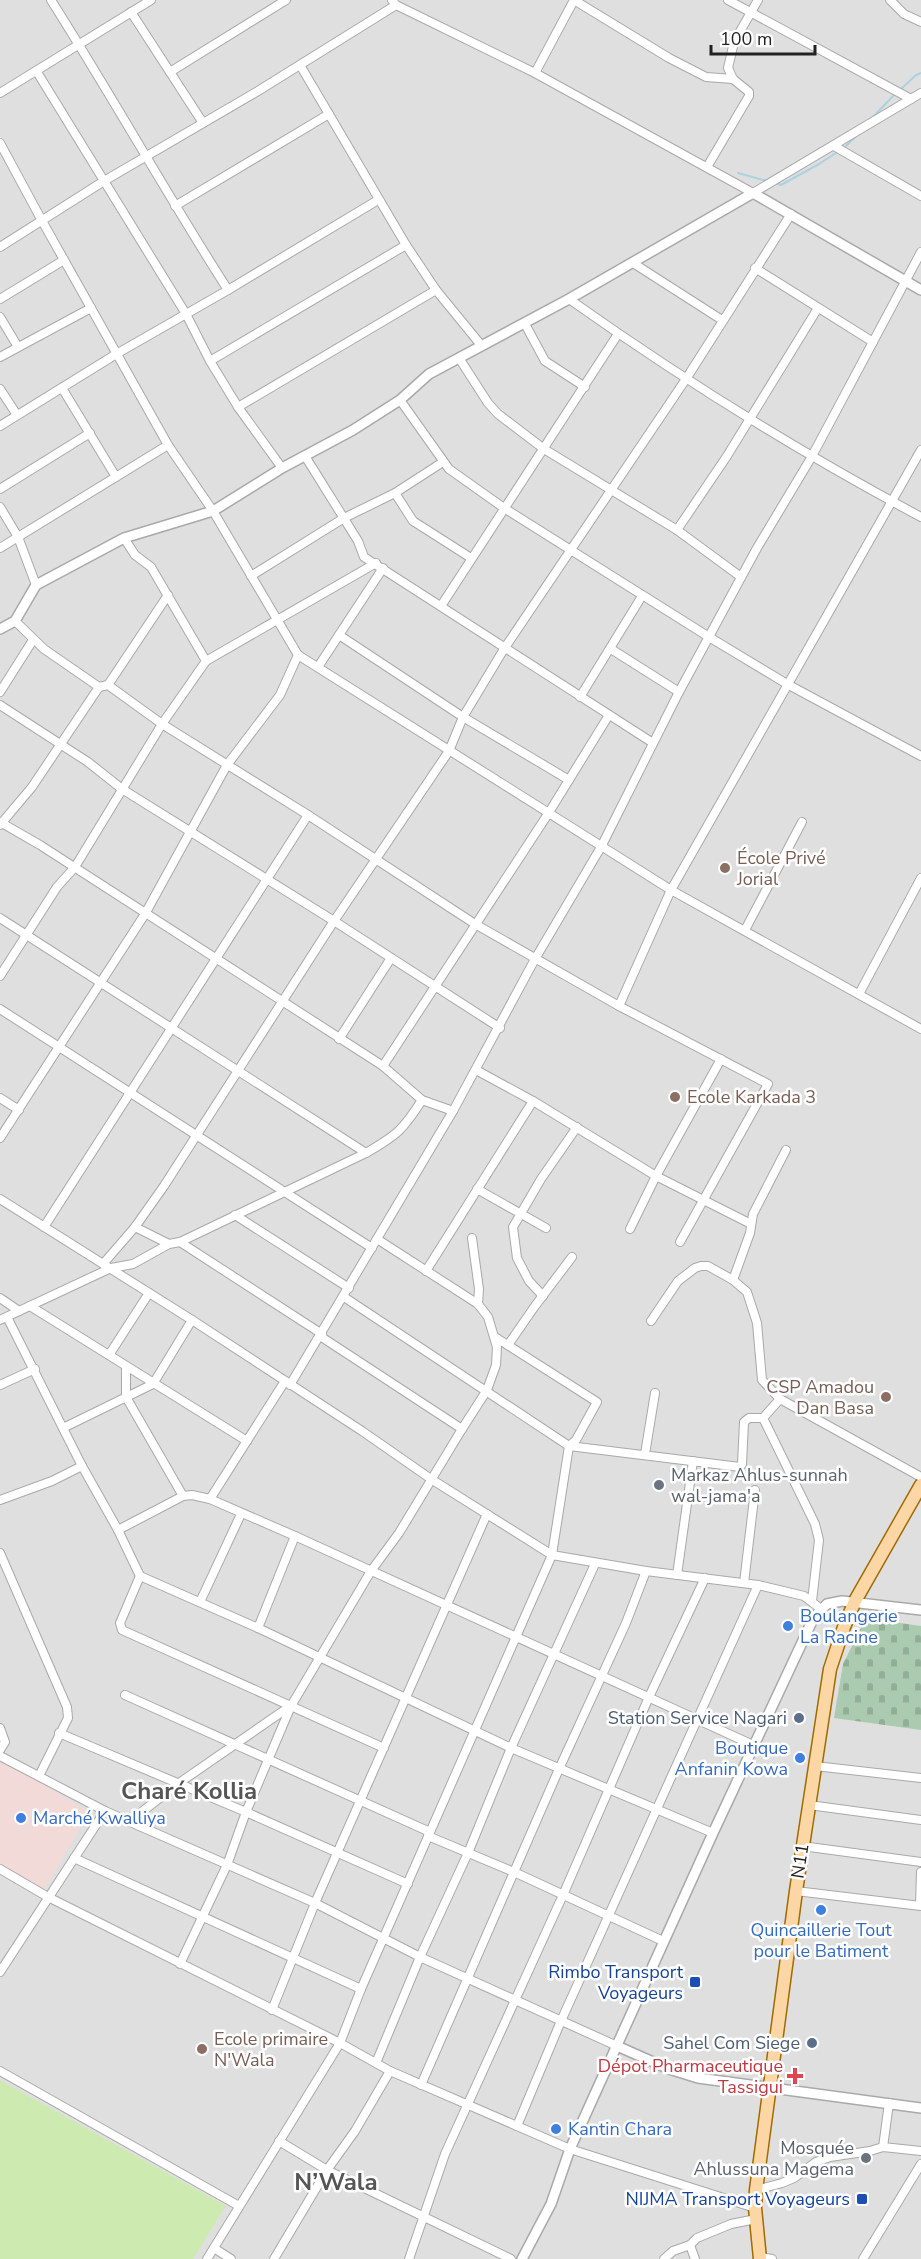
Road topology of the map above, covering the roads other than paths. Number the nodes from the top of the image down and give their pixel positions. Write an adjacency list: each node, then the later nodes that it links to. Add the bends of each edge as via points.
1 (51, 0): 12 (street)
2 (151, 0): 9 (street)
3 (286, 0): 15 (street)
4 (574, 0): 16 (street); 17 (street, via 706,77)
5 (728, 0): 10 (street)
6 (758, 0): 10 (street)
7 (890, 0): 11 (street, via 904,14)
8 (394, 2): 13 (street); 16 (street)
9 (131, 12): 12 (street); 15 (street)
10 (751, 13): 17 (street, via 734,42 728,68); 20 (street)
11 (921, 22)
12 (80, 45): 14 (street); 25 (street)
13 (300, 65): 21 (street); 22 (street)
14 (37, 72): 18 (street); 27 (street)
15 (170, 72): 22 (street)
16 (535, 73): 26 (street)
17 (733, 79): 26 (street, via 749,96)
18 (0, 93)
19 (921, 93): 20 (street)
20 (911, 99): 24 (street)
21 (329, 114): 30 (street); 31 (street)
22 (203, 123): 25 (street)
23 (0, 143): 33 (street)
24 (834, 147): 28 (street); 29 (street)
25 (148, 157): 27 (street); 31 (street)
26 (707, 167): 28 (street)
27 (104, 180): 33 (street); 48 (street)
28 (753, 193): 32 (street); 38 (street)
29 (921, 196)
30 (378, 200): 34 (street); 41 (street)
31 (175, 206): 41 (street)
32 (790, 214): 39 (street); 40 (street)
33 (41, 219): 35 (street); 37 (street)
34 (406, 245): 42 (street); 59 (street)
35 (0, 247)
36 (921, 252): 40 (street)
37 (64, 260): 44 (street); 46 (street)
38 (633, 262): 45 (street); 50 (street)
39 (755, 268): 47 (street); 50 (street)
40 (904, 281): 43 (street); 53 (street)
41 (228, 290): 48 (street)
42 (436, 290): 54 (street); 65 (street)
43 (921, 291)
44 (0, 298)
45 (569, 299): 51 (street); 52 (street)
46 (91, 308): 55 (street); 56 (street)
47 (818, 308): 53 (street); 67 (street)
48 (186, 314): 56 (street); 59 (street)
49 (0, 317): 55 (street)
50 (722, 320): 60 (street)
51 (525, 324): 54 (street); 61 (street, via 545,361)
52 (618, 334): 60 (street); 61 (street)
53 (873, 342): 74 (street)
54 (481, 345): 58 (street)
55 (18, 347): 57 (street)
56 (118, 353): 62 (street); 70 (street)
57 (0, 357)
58 (459, 358): 64 (street, via 429,374); 71 (street, via 492,408)
59 (210, 362): 65 (street)
60 (686, 380): 67 (street); 79 (street)
61 (585, 387): 71 (street)
62 (62, 388): 66 (street); 69 (street)
63 (0, 389): 66 (street)
64 (400, 400): 73 (street); 75 (street)
65 (238, 407): 76 (street)
66 (17, 416): 68 (street)
67 (750, 418): 74 (street); 87 (street)
68 (0, 426)
69 (90, 433): 77 (street); 78 (street)
70 (168, 445): 77 (street); 84 (street)
71 (544, 449): 79 (street); 83 (street)
72 (921, 450): 81 (street)
73 (305, 456): 76 (street); 86 (street)
74 (811, 458): 81 (street); 95 (street)
75 (443, 462): 80 (street); 83 (street)
76 (282, 468): 84 (street)
77 (116, 477): 88 (street)
78 (0, 489)
79 (612, 490): 87 (street); 91 (street)
80 (395, 493): 86 (street); 92 (street, via 413,521)
81 (892, 502): 85 (street); 111 (street)
82 (0, 507): 88 (street)
83 (504, 508): 91 (street); 92 (street)
84 (213, 511): 89 (street); 94 (street)
85 (921, 517)
86 (344, 518): 93 (street, via 364,557); 94 (street)
87 (677, 530): 95 (street)
88 (18, 537): 90 (street); 96 (street)
89 (124, 538): 96 (street); 97 (street, via 135,555 151,567)
90 (0, 548)
91 (572, 552): 98 (street); 106 (street)
92 (471, 558): 99 (street)
93 (379, 566): 99 (street); 100 (street); 103 (street)
94 (251, 576): 100 (street)
95 (741, 577): 104 (street)
96 (36, 585): 101 (street)
97 (168, 595): 109 (street); 112 (street)
98 (642, 596): 104 (street); 107 (street)
99 (441, 606): 106 (street)
100 (276, 619): 108 (street); 109 (street)
101 (15, 621): 102 (street); 105 (street)
102 (0, 630)
103 (339, 635): 110 (street); 119 (street)
104 (709, 637): 111 (street); 115 (street)
105 (33, 640): 113 (street); 114 (street)
106 (504, 649): 116 (street); 119 (street)
107 (611, 649): 115 (street); 116 (street)
108 (298, 655): 110 (street); 125 (street, via 280,695)
109 (206, 661): 120 (street)
110 (318, 667): 123 (street)
111 (787, 684): 124 (street); 138 (street)
112 (108, 685): 113 (street); 120 (street)
113 (99, 687): 122 (street)
114 (0, 692)
115 (679, 692): 121 (street)
116 (580, 697): 118 (street)
117 (0, 705): 122 (street)
118 (609, 715): 121 (street); 126 (street)
119 (463, 717): 123 (street); 126 (street)
120 (162, 724): 125 (street); 127 (street)
121 (653, 743): 133 (street)
122 (60, 744): 127 (street); 131 (street, via 32,787)
123 (448, 751): 128 (street); 134 (street)
124 (921, 756)
125 (227, 765): 129 (street); 132 (street)
126 (569, 780): 128 (street)
127 (122, 789): 132 (street); 135 (street)
128 (548, 814): 133 (street); 142 (street)
129 (308, 815): 134 (street); 137 (street)
130 (802, 822): 143 (street)
131 (0, 823): 135 (street)
132 (191, 832): 137 (street); 139 (street)
133 (601, 847): 138 (street); 147 (street)
134 (376, 860): 141 (street); 142 (street)
135 (75, 867): 139 (street); 144 (street)
136 (921, 878): 151 (street)
137 (267, 879): 141 (street); 146 (street)
138 (672, 890): 143 (street); 153 (street)
139 (145, 914): 146 (street); 149 (street)
140 (0, 918): 144 (street)
141 (334, 921): 145 (street); 152 (street)
142 (475, 924): 147 (street); 150 (street)
143 (745, 930): 151 (street)
144 (27, 934): 148 (street); 149 (street)
145 (391, 958): 150 (street); 158 (street)
146 (215, 959): 152 (street); 155 (street)
147 (535, 959): 153 (street); 156 (street)
148 (0, 976)
149 (102, 982): 155 (street); 159 (street)
150 (434, 987): 156 (street); 161 (street)
151 (859, 994): 157 (street)
152 (282, 1002): 158 (street); 163 (street)
153 (619, 1006): 160 (street)
154 (0, 1009): 159 (street)
155 (171, 1028): 163 (street); 164 (street)
156 (500, 1028): 162 (street)
157 (921, 1029)
158 (339, 1039): 161 (street)
159 (60, 1047): 164 (street); 168 (street)
160 (721, 1059): 175 (street); 179 (street, via 768,1084)
161 (383, 1066): 166 (street)
162 (476, 1070): 167 (street); 169 (street)
163 (238, 1071): 171 (street); 174 (street)
164 (130, 1092): 171 (street); 183 (street)
165 (0, 1098): 168 (street)
166 (422, 1100): 169 (street); 174 (street, via 393,1138)
167 (534, 1101): 170 (street); 176 (street)
168 (20, 1110): 172 (street)
169 (453, 1111): 188 (street)
170 (577, 1127): 175 (street); 180 (street)
171 (197, 1135): 177 (street); 184 (street)
172 (0, 1138)
173 (786, 1150): 182 (street)
174 (366, 1153): 177 (street)
175 (656, 1176): 179 (street); 186 (street)
176 (477, 1189): 180 (street); 196 (street)
177 (284, 1193): 181 (street); 192 (street)
178 (0, 1199): 183 (street)
179 (703, 1200): 182 (street); 190 (street)
180 (520, 1212): 185 (street); 200 (street, via 513,1227 517,1258)
181 (234, 1215): 189 (street); 198 (street)
182 (751, 1224): 197 (street)
183 (44, 1227): 194 (street)
184 (135, 1227): 191 (street); 194 (street)
185 (546, 1228)
186 (630, 1229)
187 (472, 1238): 203 (street)
188 (377, 1239): 192 (street); 196 (street)
189 (180, 1242): 191 (street); 209 (street)
190 (680, 1242)
191 (169, 1244): 195 (street, via 133,1264)
192 (372, 1248): 198 (street)
193 (572, 1257): 200 (street)
194 (103, 1264): 195 (street)
195 (111, 1268): 199 (street); 204 (street)
196 (426, 1271): 203 (street)
197 (733, 1280): 208 (street, via 708,1266 694,1268 678,1281); 221 (street, via 747,1292 757,1323 762,1380)
198 (349, 1288): 201 (street)
199 (149, 1293): 207 (street); 212 (street)
200 (543, 1296): 211 (street)
201 (344, 1297): 209 (street); 218 (street)
202 (0, 1298): 205 (street)
203 (478, 1305): 210 (street)
204 (30, 1306): 205 (street); 212 (street)
205 (19, 1311): 206 (street)
206 (4, 1318): 214 (street)
207 (192, 1320): 215 (street); 216 (street)
208 (651, 1321)
209 (321, 1335): 215 (street); 224 (street)
210 (495, 1336): 211 (street); 218 (street, via 496,1365)
211 (508, 1345): 226 (street, via 597,1402)
212 (109, 1355): 213 (street)
213 (126, 1367): 216 (street); 220 (street)
214 (35, 1369): 217 (street); 223 (street)
215 (288, 1383): 225 (street); 231 (street)
216 (153, 1384): 220 (street); 225 (street)
217 (0, 1385)
218 (487, 1390): 224 (street); 226 (street)
219 (656, 1393): 227 (street)
220 (126, 1397): 223 (street); 234 (street)
221 (780, 1399): 222 (street); 230 (street)
222 (764, 1418): 228 (street, via 744,1422 740,1467); 251 (street, via 815,1524 819,1540)
223 (63, 1428): 229 (street)
224 (462, 1429): 231 (street)
225 (247, 1441): 235 (street)
226 (569, 1446): 227 (street); 242 (street)
227 (645, 1454): 228 (street)
228 (693, 1461): 246 (street)
229 (82, 1466): 236 (street); 239 (street)
230 (921, 1477)
231 (431, 1479): 238 (street); 244 (street)
232 (921, 1485): 252 (main road, N11)
233 (755, 1490): 249 (street)
234 (183, 1496): 235 (street); 239 (street)
235 (210, 1499): 237 (street)
236 (0, 1500)
237 (241, 1514): 240 (street); 253 (street)
238 (487, 1514): 242 (street); 254 (street)
239 (118, 1530): 247 (street)
240 (295, 1536): 244 (street); 257 (street)
241 (0, 1553): 269 (street, via 68,1707 68,1718)
242 (552, 1556): 243 (street); 258 (street)
243 (595, 1564): 245 (street); 259 (street)
244 (371, 1571): 254 (street); 260 (street)
245 (646, 1571): 246 (street); 261 (street)
246 (678, 1575): 248 (street)
247 (140, 1576): 253 (street); 265 (street, via 120,1623 122,1630)
248 (705, 1578): 249 (street); 263 (street)
249 (744, 1583): 250 (street)
250 (759, 1585): 251 (street); 266 (street)
251 (812, 1601): 255 (street)
252 (855, 1601): 255 (street, via 834,1602); 256 (street); 277 (main road, N11, via 830,1669)
253 (200, 1602): 257 (street)
254 (447, 1605): 258 (street); 264 (street)
255 (821, 1608): 271 (street)
256 (921, 1610)
257 (258, 1628): 260 (street)
258 (516, 1637): 259 (street); 268 (street)
259 (553, 1655): 261 (street); 273 (street)
260 (318, 1657): 264 (street); 265 (street)
261 (602, 1675): 263 (street); 278 (street)
262 (125, 1695): 270 (street)
263 (649, 1697): 266 (street); 282 (street)
264 (407, 1698): 268 (street); 272 (street)
265 (291, 1706): 270 (street); 272 (street); 276 (street)
266 (697, 1719): 271 (street); 285 (street)
267 (0, 1728): 274 (street, via 5,1742)
268 (475, 1730): 273 (street); 291 (street)
269 (59, 1733): 279 (street); 281 (street)
270 (234, 1745): 276 (street); 281 (street)
271 (753, 1745): 290 (street)
272 (384, 1748): 283 (street)
273 (511, 1748): 278 (street); 294 (street)
274 (0, 1750)
275 (0, 1756): 279 (street)
276 (269, 1761): 283 (street); 287 (street)
277 (814, 1766): 280 (street); 284 (main road, N11)
278 (559, 1768): 282 (street); 299 (street)
279 (39, 1776): 286 (street)
280 (921, 1778)
281 (179, 1783): 287 (street); 289 (street)
282 (611, 1788): 285 (street); 303 (street)
283 (360, 1801): 291 (street); 293 (street)
284 (809, 1805): 288 (street); 292 (main road, N11)
285 (656, 1808): 290 (street); 308 (street)
286 (105, 1811): 289 (street); 295 (street)
287 (246, 1812): 293 (street); 297 (street)
288 (921, 1820)
289 (130, 1821): 297 (street)
290 (713, 1833): 310 (street)
291 (429, 1834): 294 (street); 301 (street)
292 (802, 1846): 296 (street); 302 (main road, N11)
293 (338, 1853): 301 (street); 305 (street)
294 (468, 1853): 299 (street); 312 (street)
295 (74, 1858): 304 (street); 307 (street)
296 (921, 1862)
297 (227, 1865): 305 (street); 307 (street)
298 (0, 1869): 304 (street)
299 (514, 1872): 303 (street); 317 (street)
300 (921, 1872): 306 (street)
301 (408, 1884): 309 (street)
302 (795, 1891): 306 (street); 328 (main road, N11)
303 (563, 1895): 308 (street); 319 (street)
304 (48, 1897): 313 (street); 315 (street)
305 (315, 1904): 309 (street); 314 (street)
306 (920, 1906)
307 (203, 1916): 314 (street); 315 (street)
308 (609, 1916): 310 (street); 321 (street)
309 (384, 1939): 312 (street); 318 (street)
310 (663, 1941): 323 (street)
311 (0, 1952): 313 (street)
312 (420, 1957): 317 (street); 324 (street)
313 (9, 1958): 316 (street)
314 (294, 1958): 318 (street); 320 (street)
315 (180, 1964): 320 (street)
316 (0, 1972)
317 (467, 1979): 319 (street); 327 (street)
318 (361, 1989): 322 (street)
319 (514, 2000): 321 (street); 330 (street)
320 (272, 2010): 322 (street)
321 (561, 2021): 323 (street); 332 (street)
322 (340, 2043): 324 (street); 333 (street)
323 (617, 2046): 328 (street, via 698,2078); 335 (street)
324 (376, 2063): 326 (street)
325 (0, 2071): 340 (street)
326 (390, 2071): 327 (street); 338 (street)
327 (421, 2085): 330 (street)
328 (769, 2087): 329 (street); 339 (main road, N11)
329 (889, 2103): 331 (street); 334 (street)
330 (469, 2104): 332 (street); 342 (street)
331 (921, 2108)
332 (517, 2126): 335 (street)
333 (279, 2141): 338 (street); 340 (street)
334 (883, 2146): 336 (street); 339 (street, via 830,2157 794,2178)
335 (570, 2149): 341 (street); 351 (street, via 551,2205)
336 (921, 2151)
337 (921, 2164): 354 (street)
338 (327, 2170): 342 (street); 348 (street)
339 (756, 2190): 341 (main road, N11)
340 (239, 2206): 344 (street)
341 (755, 2213): 343 (street, via 697,2238); 345 (main road, N11)
342 (422, 2215): 349 (street); 350 (street)
343 (690, 2245): 352 (street); 353 (street)
344 (214, 2248): 346 (street); 347 (street)
345 (764, 2258)
346 (207, 2259)
347 (231, 2259)
348 (274, 2259)
349 (409, 2259)
350 (511, 2259)
351 (522, 2259)
352 (663, 2259)
353 (695, 2259)
354 (863, 2259)

